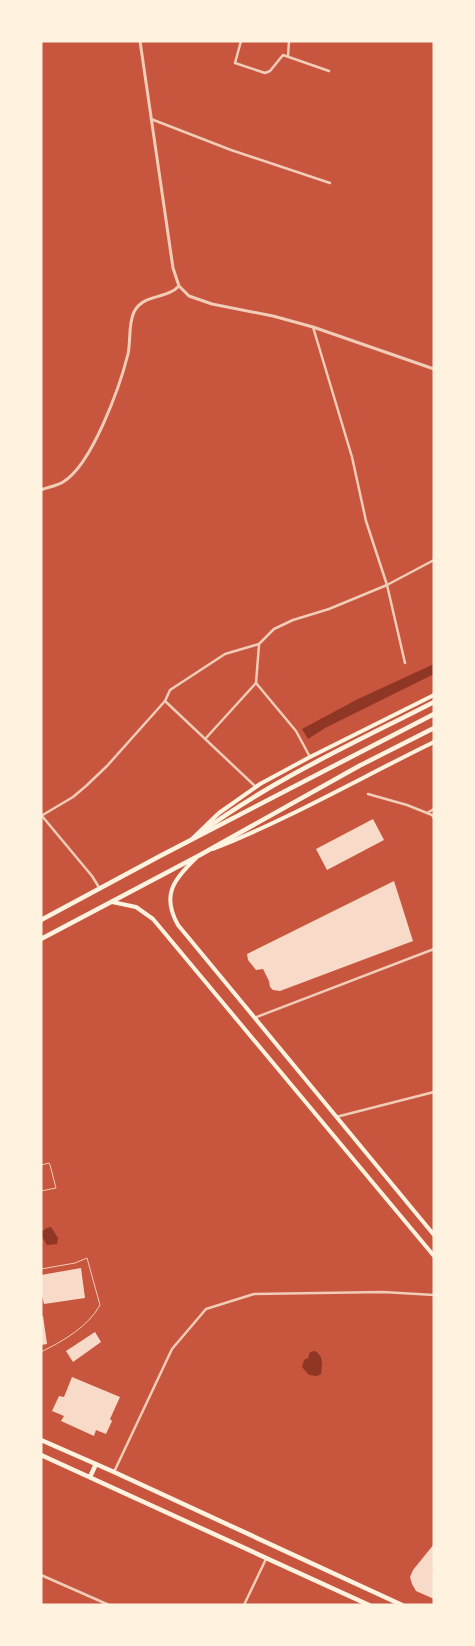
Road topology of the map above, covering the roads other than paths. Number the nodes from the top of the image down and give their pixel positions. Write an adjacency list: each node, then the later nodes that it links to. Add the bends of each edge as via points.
1 (140, 41): 6 (street)
2 (241, 41): 4 (street, via 236,63 265,73 283,55)
3 (289, 41): 4 (street)
4 (288, 56): 5 (street)
5 (329, 71)
6 (151, 119): 7 (street); 8 (street, via 173,268)
7 (330, 183)
8 (179, 286): 9 (street, via 189,296 206,302); 11 (street, via 144,301 135,310 128,352 100,435 64,482)
9 (313, 327): 10 (street); 13 (street, via 352,457 366,521)
10 (434, 369)
11 (41, 490)
12 (434, 560): 13 (street)
13 (388, 586): 14 (street, via 274,628); 15 (street)
14 (259, 644): 16 (street); 18 (street, via 225,654 170,690)
15 (405, 662)
16 (256, 683): 22 (street); 24 (street, via 296,730)
17 (434, 695): 24 (main road)
18 (165, 701): 22 (street); 29 (street, via 86,786)
19 (434, 702): 31 (main road, via 281,781)
20 (434, 714): 31 (main road)
21 (434, 728): 32 (main road, via 294,801)
22 (206, 738): 25 (street)
23 (434, 742): 32 (main road, via 278,822)
24 (310, 757): 25 (main road)
25 (256, 787): 31 (main road, via 219,813)
26 (368, 794): 28 (street)
27 (434, 809): 28 (street)
28 (427, 813): 30 (street)
29 (42, 816): 33 (street)
30 (434, 818)
31 (189, 841): 33 (main road)
32 (200, 855): 34 (main road); 38 (main road, via 172,886 173,917)
33 (100, 889): 35 (main road)
34 (112, 902): 36 (main road); 44 (main road, via 136,907 153,919)
35 (41, 920)
36 (41, 939)
37 (434, 949): 38 (street)
38 (254, 1018): 40 (main road)
39 (434, 1092): 40 (street)
40 (336, 1117): 43 (main road)
41 (41, 1165): 42 (lane, via 50,1164 56,1188)
42 (41, 1191)
43 (434, 1235)
44 (434, 1256)
45 (41, 1269): 47 (lane, via 75,1264 87,1258 100,1305 93,1318)
46 (434, 1296): 51 (street, via 383,1292 254,1294 206,1310 172,1349)
47 (41, 1352)
48 (41, 1440): 50 (main road)
49 (41, 1455): 52 (main road)
50 (96, 1464): 51 (main road); 52 (main road)
51 (114, 1472): 58 (main road)
52 (90, 1476): 53 (main road)
53 (266, 1558): 56 (street); 57 (main road)
54 (41, 1576): 55 (street)
55 (109, 1605)
56 (244, 1605)
57 (369, 1605)
58 (402, 1605)

